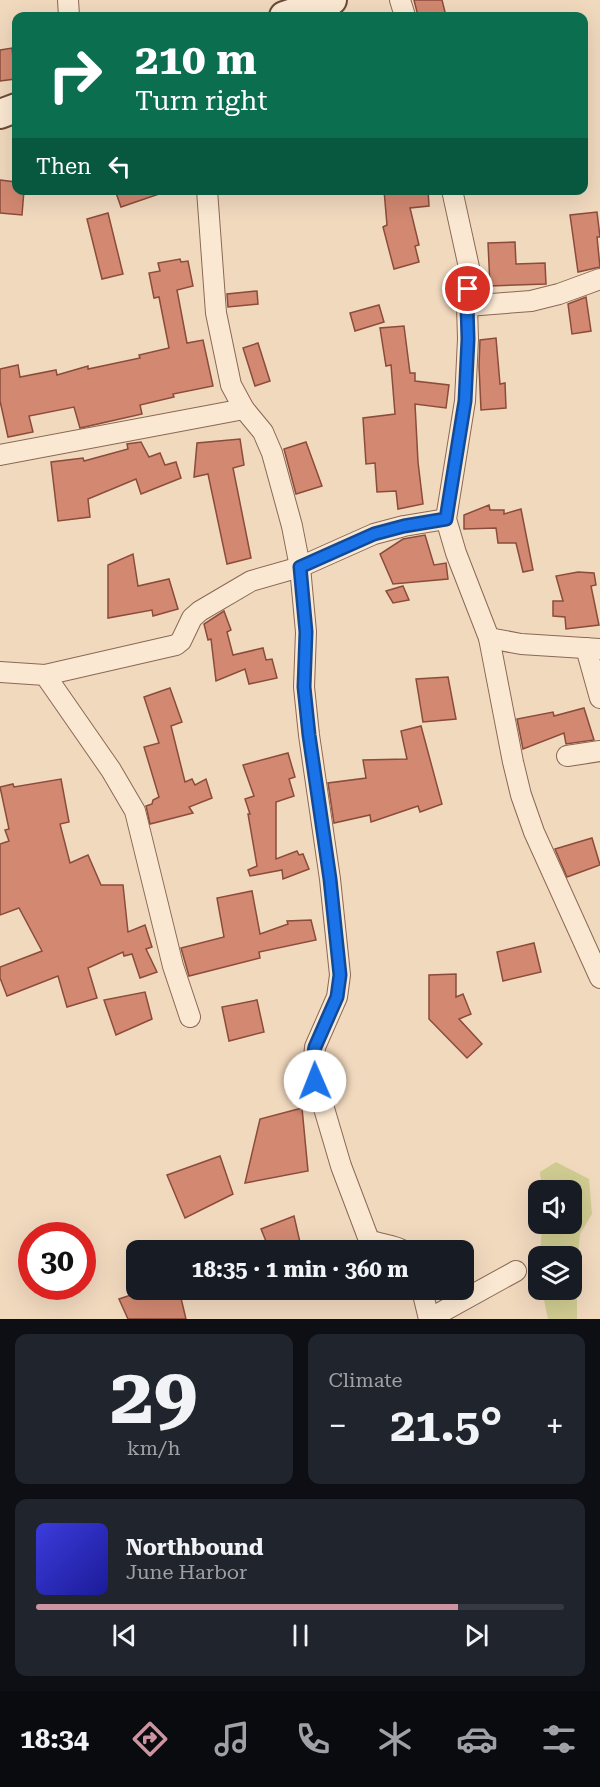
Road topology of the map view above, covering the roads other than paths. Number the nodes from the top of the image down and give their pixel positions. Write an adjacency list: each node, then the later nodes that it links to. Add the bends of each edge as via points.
1 (332, 0): 2 (main road)
2 (296, 12)
3 (207, 195): 7 (street, via 216,313 231,385)
4 (453, 195): 6 (street, via 470,272)
5 (600, 279): 6 (street, via 531,301)
6 (467, 306): 9 (street, via 465,401)
7 (244, 409): 8 (street); 10 (street, via 272,453)
8 (0, 455)
9 (446, 519): 10 (street, via 374,534); 11 (street)
10 (300, 567): 14 (street, via 251,580 225,595 192,618 176,645); 20 (street, via 306,632 304,687 340,975 337,997 315,1047 313,1071 341,1166)
11 (489, 638): 12 (street); 18 (street, via 521,795)
12 (593, 648): 15 (street)
13 (0, 672): 14 (street)
14 (45, 675): 19 (street, via 135,811 173,966)
15 (600, 698)
16 (600, 751): 17 (street)
17 (567, 756)
18 (600, 978)
19 (190, 1017)
20 (369, 1240)
21 (516, 1271): 23 (street)
22 (424, 1300): 23 (street)
23 (429, 1319)

